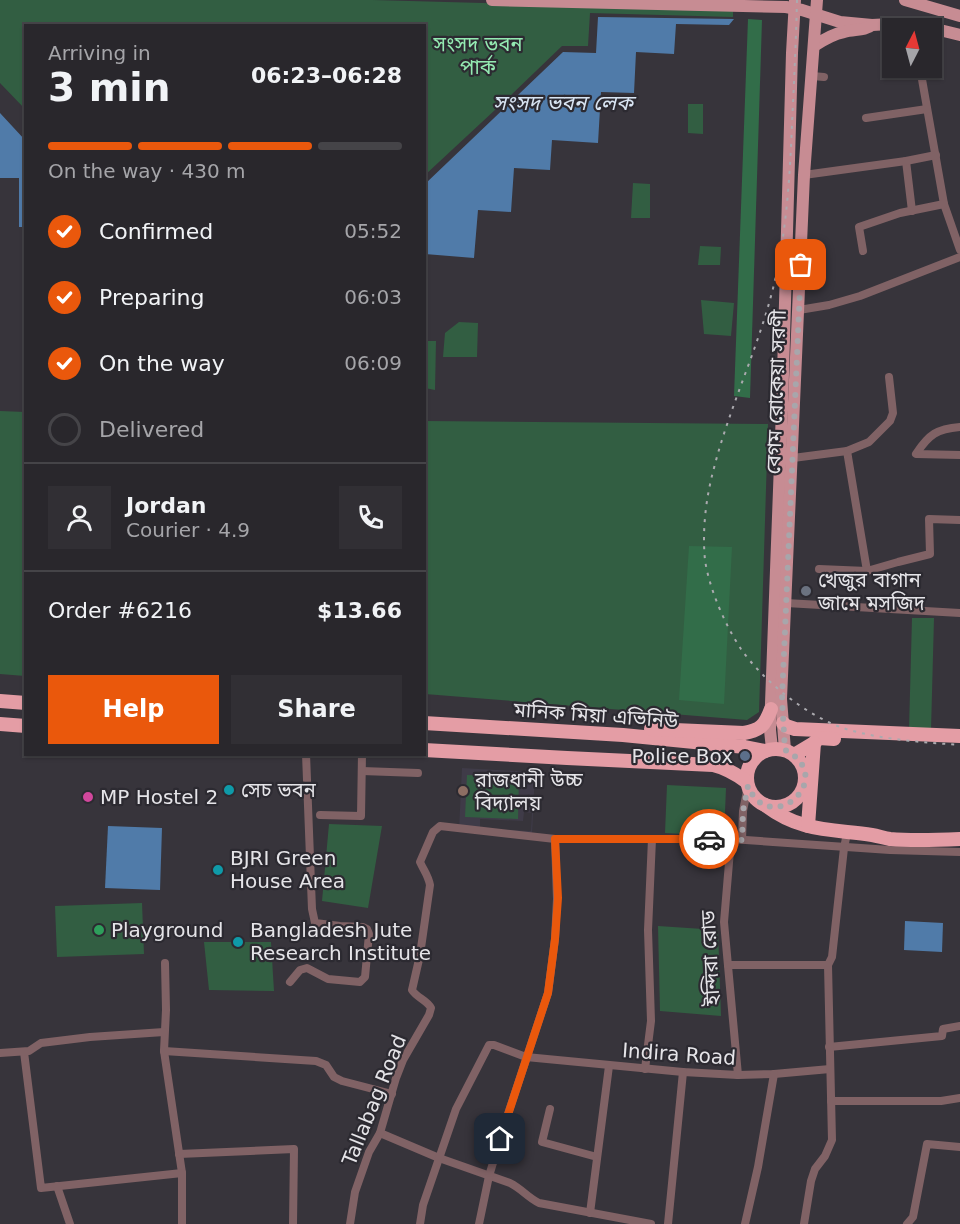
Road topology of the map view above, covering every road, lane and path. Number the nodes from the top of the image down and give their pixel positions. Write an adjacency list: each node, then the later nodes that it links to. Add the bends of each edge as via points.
1 (492, 0): 4 (main road)
2 (817, 0): 5 (main road, বেগম রোকেয়া সরণী)
3 (905, 0): 6 (main road)
4 (795, 4): 5 (main road); 36 (main road, বেগম রোকেয়া সরণী)
5 (816, 15): 7 (main road); 11 (main road, বেগম রোকেয়া সরণী)
6 (960, 16)
7 (873, 25): 8 (main road); 11 (main road, via 845,31)
8 (882, 25)
9 (942, 32): 10 (main road)
10 (960, 35)
11 (814, 46): 17 (main road, বেগম রোকেয়া সরণী, via 818,77)
12 (922, 78): 13 (street)
13 (927, 109): 14 (street); 15 (street)
14 (866, 118)
15 (936, 155): 16 (street); 18 (street)
16 (906, 161): 17 (street); 19 (street)
17 (804, 175): 23 (main road, বেগম রোকেয়া সরণী)
18 (944, 204): 19 (street); 20 (street)
19 (912, 211): 21 (street, via 859,227)
20 (960, 250)
21 (863, 251)
22 (960, 257): 23 (street, via 860,296)
23 (799, 310): 28 (main road, বেগম রোকেয়া সরণী)
24 (889, 377): 26 (street, via 893,413 890,421 869,442)
25 (960, 427): 27 (street, via 939,430 916,454)
26 (847, 451): 28 (street); 31 (street)
27 (960, 455)
28 (792, 458): 32 (main road, বেগম রোকেয়া সরণী)
29 (960, 520): 31 (street, via 929,519 930,554)
30 (819, 569): 31 (street)
31 (867, 571)
32 (786, 603): 33 (street); 38 (main road, বেগম রোকেয়া সরণী)
33 (960, 613)
34 (0, 701): 35 (highway)
35 (24, 703)
36 (771, 709): 41 (highway, via 764,725 752,732 646,729); 46 (main road, বেগম রোকেয়া সরণী, via 770,730)
37 (426, 723): 41 (highway, মানিক মিয়া এভিনিউ)
38 (783, 723): 42 (highway, via 795,729); 46 (main road, বেগম রোকেয়া সরণী)
39 (0, 724): 40 (highway)
40 (24, 726)
41 (623, 735): 46 (highway, মানিক মিয়া এভিনিউ)
42 (960, 736)
43 (814, 743): 44 (highway, via 819,738); 46 (highway); 54 (highway)
44 (960, 745)
45 (426, 750): 51 (highway, via 712,765 735,772)
46 (779, 751): 51 (highway, via 756,757 747,775); 52 (highway, via 802,764 805,781 793,802 776,807)
47 (306, 756): 66 (street, via 315,923 363,927 369,934 365,977 360,982 328,979 307,968)
48 (362, 756): 49 (street)
49 (362, 771): 50 (street); 53 (street, via 361,816)
50 (418, 773)
51 (748, 784): 52 (highway, via 755,798); 60 (street)
52 (765, 805): 54 (highway)
53 (320, 816)
54 (808, 826): 55 (highway)
55 (847, 833): 59 (highway, via 890,839); 61 (street)
56 (555, 839): 57 (street); 73 (street, via 558,898 554,950 548,993); 80 (street, Tallabag Road, via 440,826 433,832 420,862 430,885 412,990 431,1008 403,1060)
57 (652, 839): 58 (street); 75 (street, via 648,930 651,1021)
58 (731, 839): 60 (street); 64 (street, ইন্দিরা রোড, via 724,922)
59 (960, 839)
60 (742, 840): 61 (street)
61 (844, 848): 62 (street); 65 (street)
62 (960, 852)
63 (165, 963): 68 (street)
64 (728, 965): 65 (street); 79 (street, ইন্দিরা রোড)
65 (828, 965): 69 (street)
66 (290, 982)
67 (960, 1026): 69 (street, via 943,1029 942,1036)
68 (164, 1032): 70 (street); 71 (street, via 41,1043)
69 (829, 1047): 76 (street)
70 (164, 1051): 80 (street, via 316,1061 342,1081); 86 (street)
71 (24, 1052): 72 (street); 91 (street, via 42,1188)
72 (0, 1053)
73 (526, 1057): 74 (street, Indira Road); 88 (street, Indira Road, via 489,1045 456,1108); 90 (street)
74 (609, 1066): 75 (street, Indira Road); 87 (street)
75 (645, 1069): 77 (street, Indira Road)
76 (830, 1069): 78 (street, Indira Road); 82 (street)
77 (682, 1072): 79 (street, Indira Road); 101 (street)
78 (774, 1074): 79 (street, Indira Road); 102 (street)
79 (738, 1075)
80 (392, 1094): 84 (street, Tallabag Road)
81 (960, 1098): 82 (street)
82 (831, 1101): 103 (street, via 832,1140 815,1169)
83 (550, 1109): 87 (street, via 542,1142)
84 (380, 1133): 88 (street); 96 (street, Tallabag Road, via 355,1192)
85 (960, 1147): 104 (street, via 927,1144 913,1216)
86 (179, 1154): 89 (street); 95 (street, via 294,1149)
87 (597, 1157): 92 (street)
88 (439, 1158): 90 (street); 97 (street)
89 (182, 1173): 91 (street); 94 (street)
90 (489, 1176): 92 (street, via 518,1187 539,1203); 98 (street)
91 (57, 1186): 93 (street)
92 (590, 1213): 99 (street)
93 (70, 1224)
94 (182, 1224)
95 (293, 1224)
96 (350, 1224)
97 (420, 1224)
98 (479, 1224)
99 (646, 1224): 100 (street)
100 (651, 1224)
101 (668, 1224)
102 (745, 1224)
103 (804, 1224)
104 (907, 1224)

